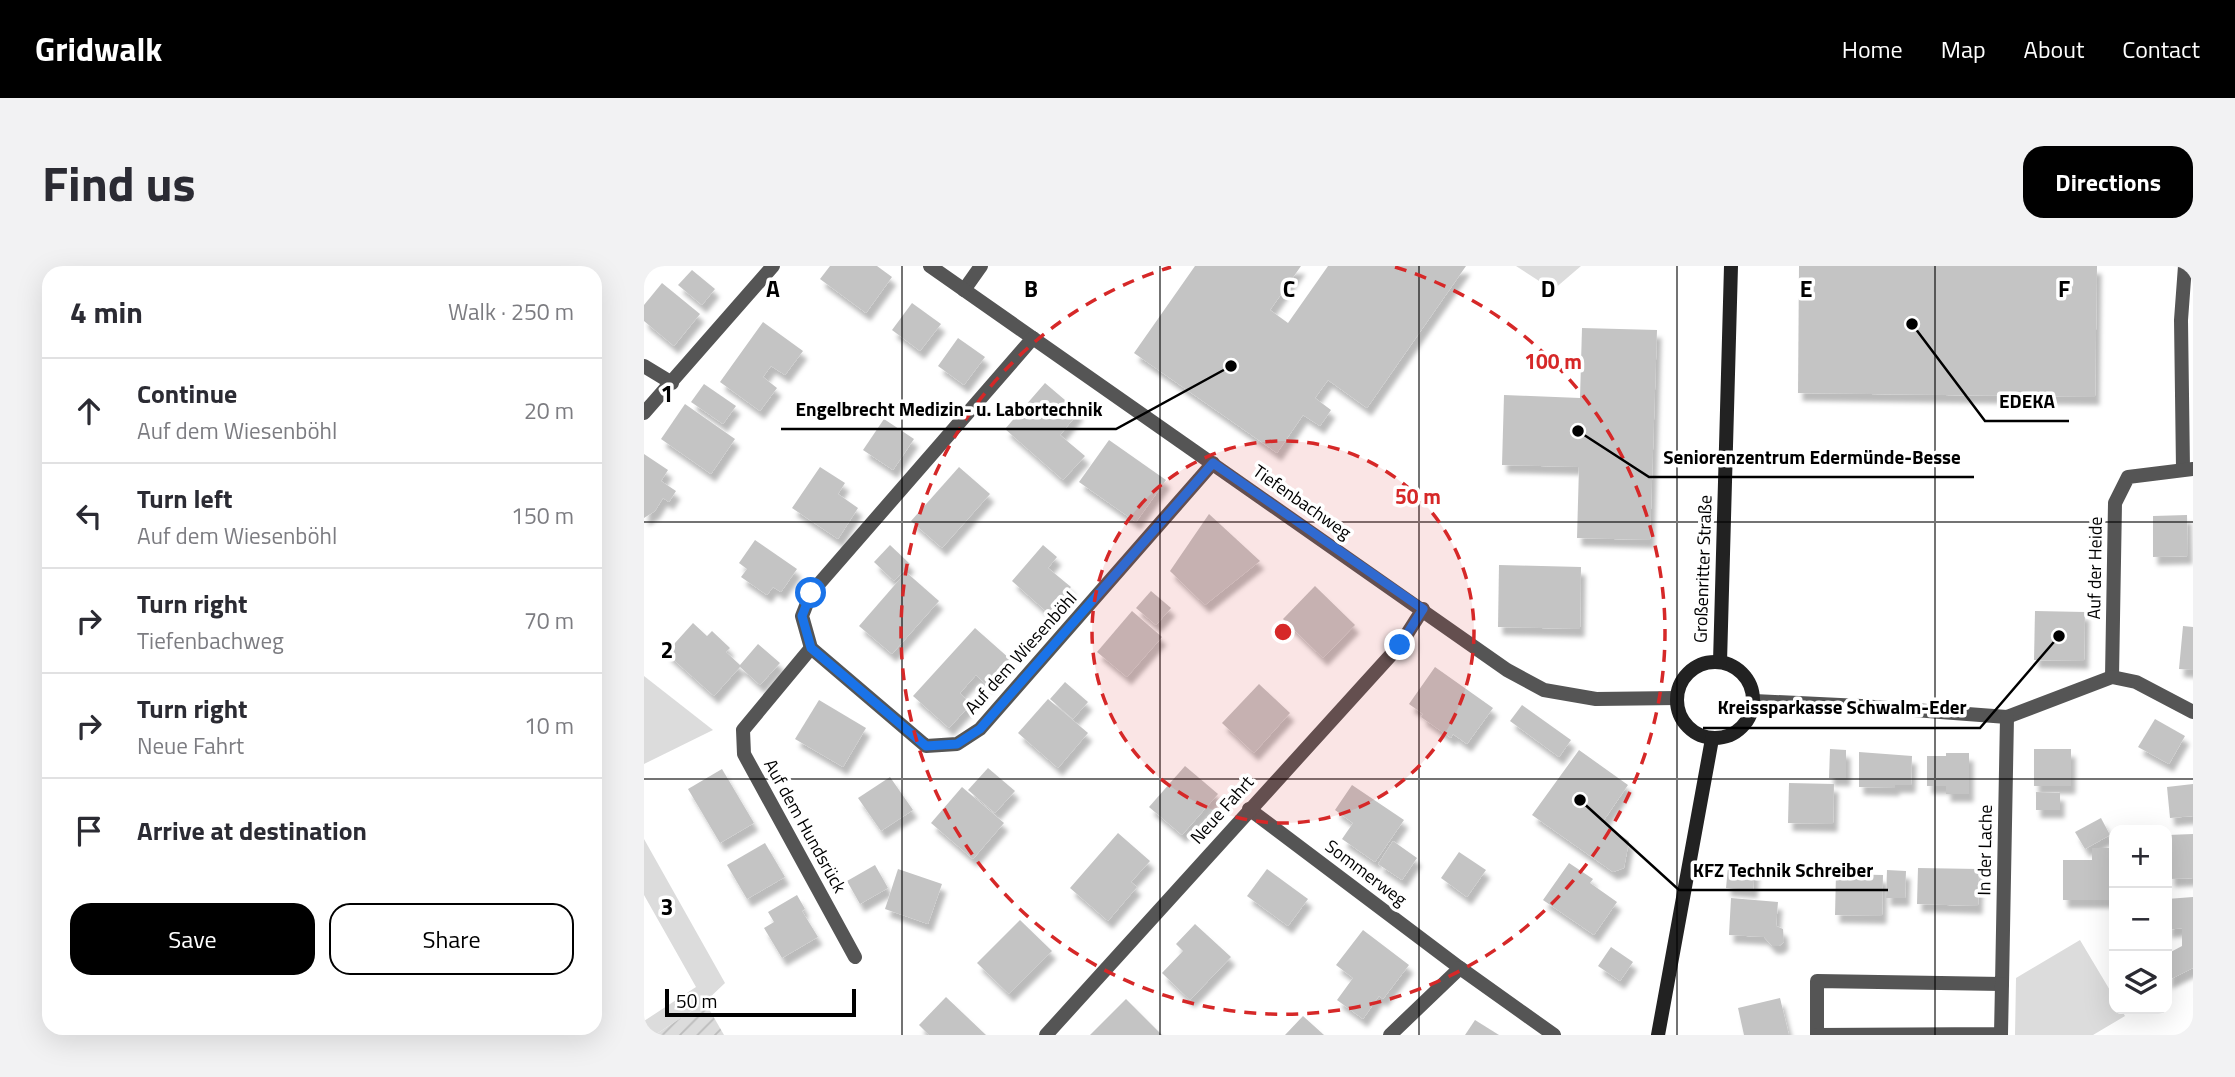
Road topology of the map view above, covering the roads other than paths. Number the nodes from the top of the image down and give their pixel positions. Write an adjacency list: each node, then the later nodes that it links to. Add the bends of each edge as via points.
1 (773, 266): 9 (street)
2 (930, 266): 6 (street, Tiefenbachweg)
3 (981, 266): 6 (street)
4 (1731, 266): 15 (main road, Großenritter Straße)
5 (2185, 266): 12 (street, Auf der Heide, via 2181,320)
6 (964, 290): 7 (street, Tiefenbachweg)
7 (1033, 338): 11 (street, Tiefenbachweg); 14 (street, via 811,593 802,616)
8 (644, 366): 9 (street)
9 (672, 383): 10 (street)
10 (644, 413)
11 (1213, 463): 13 (street, Tiefenbachweg); 14 (street, Auf dem Wiesenböhl, via 980,729 957,744 926,746)
12 (2188, 469): 16 (street, Auf der Heide, via 2128,477 2115,503)
13 (1423, 609): 17 (street, Tiefenbachweg, via 1507,670 1544,690 1596,699); 22 (street, Neue Fahrt, via 1400,645)
14 (811, 648): 23 (street, Auf dem Hundsrück, via 743,730 744,754)
15 (1720, 662): 17 (main road, via 1695,668 1683,679); 18 (main road, via 1745,676)
16 (2112, 677): 19 (street, via 2136,682); 20 (street)
17 (1677, 698): 21 (main road, via 1688,728)
18 (1754, 701): 20 (street); 21 (main road, via 1751,716 1741,729)
19 (2193, 712)
20 (2007, 717): 25 (street, In der Lache)
21 (1712, 739): 29 (main road)
22 (1249, 809): 24 (street, Sommerweg); 26 (street, Neue Fahrt)
23 (855, 957)
24 (1460, 968): 27 (street); 28 (street, Sommerweg)
25 (2001, 984): 30 (street, In der Lache, via 2001,1034); 30 (street, In der Lache, via 1817,981)
26 (1046, 1035)
27 (1390, 1035)
28 (1554, 1035)
29 (1658, 1035)
30 (1816, 1035)

